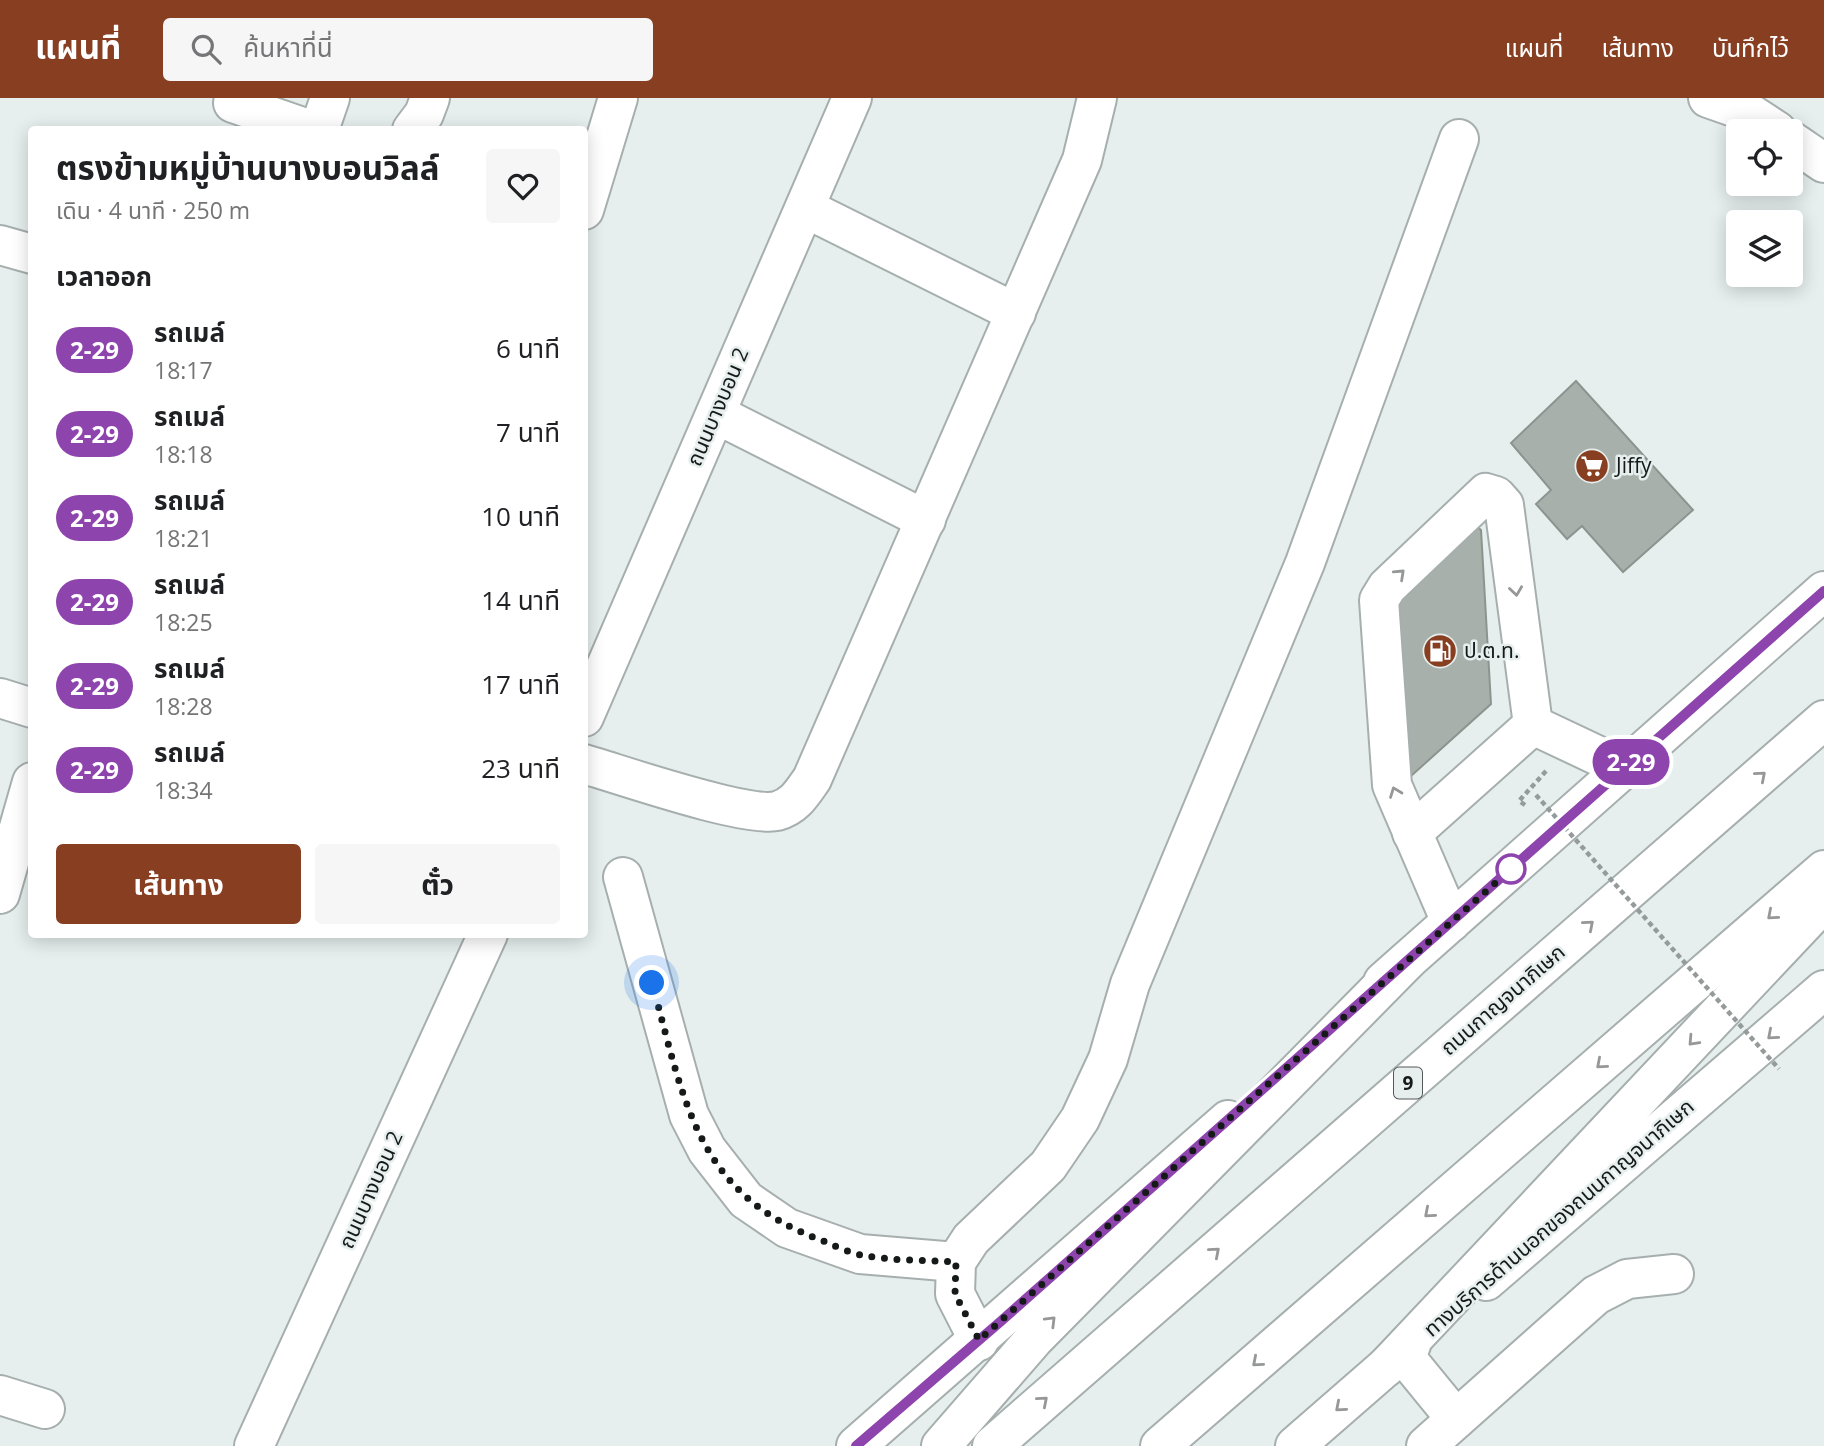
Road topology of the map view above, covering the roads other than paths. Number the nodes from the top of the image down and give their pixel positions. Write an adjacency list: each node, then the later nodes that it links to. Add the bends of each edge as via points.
1 (330, 98): 10 (main road)
2 (430, 98): 11 (main road)
3 (618, 98): 15 (main road)
4 (852, 98): 16 (main road, ถนนบางบอน 2)
5 (1097, 98): 19 (main road, via 1082,160)
6 (1708, 98): 8 (main road)
7 (231, 110): 9 (main road)
8 (1759, 119)
9 (295, 126)
10 (320, 126)
11 (415, 126)
12 (1459, 139): 40 (main road, via 1305,563 1130,984 1108,1059 1080,1119 1048,1166 971,1239)
13 (1803, 149): 14 (main road)
14 (1824, 163)
15 (588, 197)
16 (805, 208): 19 (main road); 20 (main road, ถนนบางบอน 2)
17 (0, 245): 18 (main road)
18 (28, 253)
19 (1016, 313): 21 (main road)
20 (716, 414): 21 (main road); 25 (main road, ถนนบางบอน 2)
21 (926, 520): 28 (main road, via 812,779 797,802 776,811 743,808)
22 (1824, 591): 29 (main road)
23 (0, 698): 24 (main road)
24 (28, 707)
25 (588, 708)
26 (1824, 720): 50 (main road, ถนนกาญจนาภิเษก / 9, one-way to 26)
27 (1534, 725): 29 (main road); 31 (main road); 31 (main road, one-way to 27, via 1389,770 1378,600 1486,493 1504,505)
28 (588, 765)
29 (1624, 768): 36 (main road)
30 (28, 796): 34 (main road)
31 (1412, 833): 36 (main road)
32 (1824, 870): 51 (main road, one-way to 51)
33 (622, 877): 40 (main road, via 689,1115 707,1150 746,1200 787,1228 860,1255)
34 (0, 894)
35 (1824, 902): 43 (main road, one-way to 43)
36 (1451, 922): 38 (main road)
37 (486, 938): 47 (main road, ถนนบางบอน 2)
38 (1407, 961): 42 (main road); 49 (main road, one-way to 38, via 1034,1339)
39 (1824, 990): 43 (main road, ทางบริการด้านนอกของถนนกาญจนาภิเษก, one-way to 43)
40 (956, 1262): 42 (main road, via 955,1294)
41 (1674, 1274): 46 (main road, via 1627,1279 1596,1295)
42 (979, 1340): 48 (main road)
43 (1394, 1360): 46 (main road); 52 (main road, ทางบริการด้านนอกของถนนกาญจนาภิเษก, one-way to 52)
44 (0, 1395): 45 (main road)
45 (45, 1409)
46 (1456, 1419): 53 (main road)
47 (254, 1446)
48 (856, 1446)
49 (941, 1446)
50 (992, 1446)
51 (1160, 1446)
52 (1295, 1446)
53 (1426, 1446)

